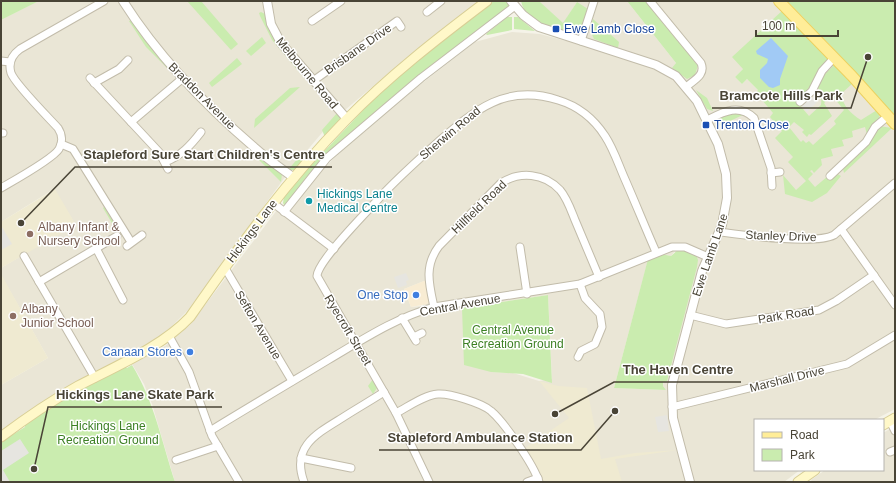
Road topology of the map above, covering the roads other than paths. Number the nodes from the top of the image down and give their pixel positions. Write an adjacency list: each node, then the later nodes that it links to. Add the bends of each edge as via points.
1 (104, 1): 19 (street, via 20,49)
2 (122, 1): 20 (street, Braddon Avenue, via 156,49)
3 (267, 1): 21 (street, Melbourne Road, via 271,24 277,38)
4 (341, 1): 11 (street)
5 (441, 1): 12 (street)
6 (487, 1): 25 (main road, Hickings Lane, via 428,46)
7 (594, 1): 15 (street)
8 (650, 1): 22 (street, via 702,65 700,76)
9 (779, 1): 16 (main road)
10 (513, 3): 15 (street, Ewe Lamb Lane, via 523,15 539,27); 39 (street, Hickings Lane, via 327,158)
11 (330, 5): 13 (street)
12 (429, 7)
13 (312, 21)
14 (401, 27): 21 (street, Brisbane Drive, via 397,21)
15 (581, 42): 22 (street, Ewe Lamb Lane, via 656,65 671,73)
16 (834, 58): 23 (street, via 822,71 812,92); 24 (main road)
17 (1, 60): 19 (street)
18 (128, 60): 27 (street, via 119,69 92,80)
19 (10, 62): 30 (street, via 13,78 60,132)
20 (183, 78): 27 (street); 34 (street, Braddon Avenue, via 255,148)
21 (313, 81): 25 (street, Melbourne Road)
22 (686, 87): 26 (street, Ewe Lamb Lane)
23 (800, 102)
24 (888, 116): 28 (main road); 33 (street, via 875,127 866,142 840,172)
25 (347, 119): 34 (main road, Hickings Lane)
26 (707, 120): 32 (street, via 732,110 749,113 758,124); 41 (street, Ewe Lamb Lane, via 721,152 726,174 726,208)
27 (131, 122): 29 (street, via 159,152 166,166)
28 (895, 124)
29 (201, 132)
30 (61, 144): 37 (street, via 55,154); 42 (street, via 73,149 107,196 129,244)
31 (780, 172): 32 (street)
32 (771, 173): 36 (street)
33 (830, 176)
34 (294, 178): 38 (main road, Hickings Lane)
35 (895, 183): 40 (street, Stanley Drive)
36 (772, 186)
37 (1, 188)
38 (273, 203): 39 (street); 50 (main road, Hickings Lane)
39 (284, 212): 46 (street)
40 (841, 229): 41 (street, Stanley Drive, via 828,237 796,239); 51 (street)
41 (720, 232): 49 (street, Ewe Lamb Lane)
42 (142, 235)
43 (117, 236): 44 (street)
44 (96, 248): 53 (street); 56 (street)
45 (520, 248): 55 (street)
46 (334, 249): 47 (street, Sherwin Road, via 397,180 463,120 490,102 527,94 563,101 580,110 598,127 611,146); 64 (street, Ryecroft Street, via 317,270 317,276)
47 (656, 252): 49 (street, Central Avenue, via 672,247 685,247); 52 (street, Central Avenue)
48 (24, 256): 53 (street)
49 (708, 257): 59 (street, Ewe Lamb Lane)
50 (224, 268): 63 (main road, Hickings Lane, via 190,317); 67 (street, Sefton Avenue)
51 (874, 275): 57 (street); 59 (street, Park Road, via 819,310 726,324)
52 (599, 277): 54 (street, Central Avenue); 58 (street, Hillfield Road, via 560,190 545,179 522,175 501,183 438,246 433,254 428,276)
53 (39, 282): 66 (street)
54 (580, 284): 55 (street, Central Avenue); 65 (street, via 585,298 600,314 602,327 594,344 580,354)
55 (527, 294): 58 (street, Central Avenue)
56 (123, 300)
57 (895, 305)
58 (434, 307): 60 (street, Central Avenue)
59 (690, 315): 69 (street, Ewe Lamb Lane, via 672,385)
60 (402, 318): 61 (street, via 415,339); 64 (street, Central Avenue)
61 (422, 333)
62 (895, 335): 69 (street, Marshall Drive, via 847,364)
63 (168, 336): 66 (main road, Hickings Lane); 72 (street, via 190,372)
64 (356, 343): 67 (street, Central Avenue); 68 (street, Ryecroft Street)
65 (575, 346)
66 (94, 378): 74 (main road, Hickings Lane, via 38,410)
67 (292, 381): 72 (street, Central Avenue)
68 (384, 392): 70 (street, Ryecroft Street); 76 (street, via 316,435 308,442)
69 (672, 407): 85 (street, Ewe Lamb Lane)
70 (396, 413): 80 (street, via 431,395 439,394 485,407 500,421 531,464); 83 (street, Ryecroft Street)
71 (889, 421): 73 (street)
72 (210, 431): 75 (street)
73 (895, 431)
74 (1, 437)
75 (218, 446): 77 (street); 81 (street)
76 (301, 458): 78 (street); 82 (street, via 300,468)
77 (176, 460)
78 (351, 468)
79 (814, 471): 86 (main road)
80 (539, 480): 84 (street)
81 (239, 482)
82 (304, 482)
83 (429, 482)
84 (527, 482)
85 (690, 482)
86 (798, 482)

